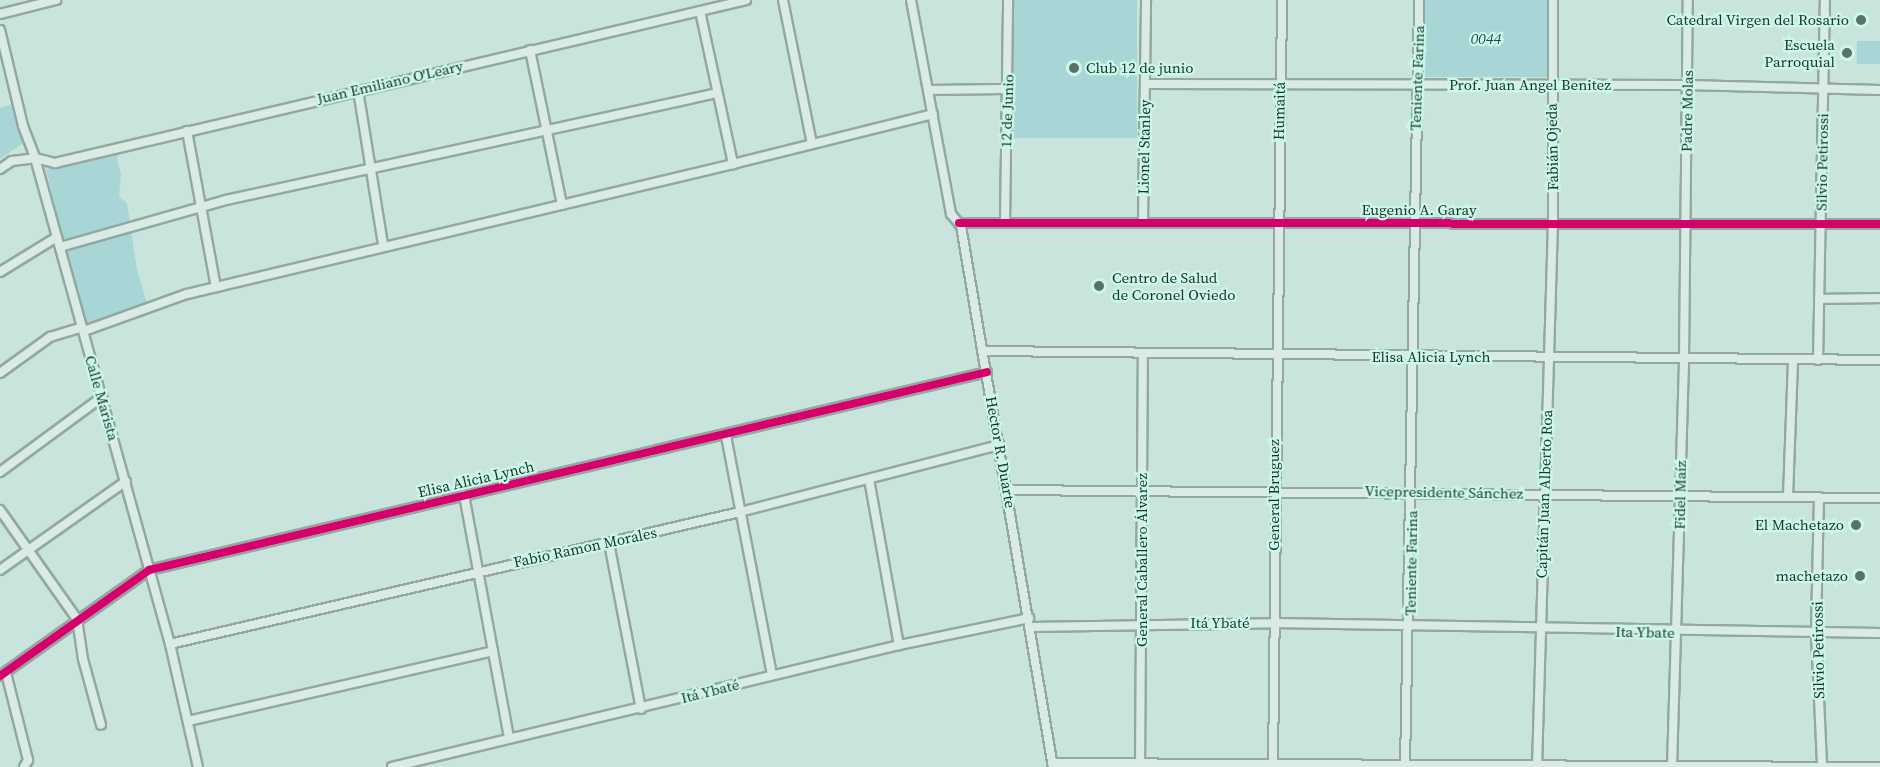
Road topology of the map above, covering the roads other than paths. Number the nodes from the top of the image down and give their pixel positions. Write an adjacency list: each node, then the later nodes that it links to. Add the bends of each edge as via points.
1 (56, 0): 13 (street)
2 (746, 0): 12 (street, Juan Emiliano O'Leary)
3 (783, 0): 30 (street)
4 (911, 0): 24 (street, Hector R. Duarte)
5 (1008, 0): 21 (street, 12 de Junio, via 1009,64)
6 (1146, 0): 16 (street, Lionel Stanley)
7 (1282, 0): 17 (street, Humaitá)
8 (1419, 0): 18 (street, Teniente Farina)
9 (1553, 0): 19 (street, Fabián Ojeda)
10 (1688, 0): 20 (street, Padre Molas)
11 (1825, 0): 22 (street, Silvio Petirossi)
12 (700, 11): 15 (street, Juan Emiliano O'Leary); 26 (street)
13 (0, 14)
14 (0, 30): 31 (street, Calle Marista, via 23,126)
15 (530, 50): 23 (street, Juan Emiliano O'Leary); 28 (street)
16 (1145, 84): 17 (street, Prof. Juan Angel Benitez); 37 (street, Lionel Stanley)
17 (1280, 84): 18 (street, Prof. Juan Angel Benitez); 41 (street, Humaitá)
18 (1416, 84): 19 (street, Prof. Juan Angel Benitez); 43 (street, Teniente Farina)
19 (1552, 85): 20 (street, Prof. Juan Angel Benitez); 38 (street, Fabián Ojeda)
20 (1687, 85): 22 (street, Prof. Juan Angel Benitez); 42 (street, Padre Molas)
21 (1004, 89): 24 (street); 40 (street, 12 de Junio)
22 (1823, 89): 25 (street, Prof. Juan Angel Benitez); 44 (street, Silvio Petirossi)
23 (358, 90): 29 (street, Juan Emiliano O'Leary); 34 (street)
24 (928, 90): 27 (street, Hector R. Duarte)
25 (1880, 90)
26 (717, 93): 28 (street); 32 (street)
27 (933, 114): 30 (street); 39 (street, Hector R. Duarte, via 951,214)
28 (548, 128): 34 (street); 35 (street)
29 (188, 131): 31 (street, Juan Emiliano O'Leary, via 55,163); 36 (street)
30 (812, 144): 32 (street)
31 (35, 158): 33 (street, Juan Emiliano O'Leary, via 12,161); 46 (street, Calle Marista)
32 (733, 164): 35 (street)
33 (0, 169)
34 (371, 169): 36 (street); 47 (street)
35 (562, 205): 47 (street)
36 (203, 206): 48 (street); 50 (street)
37 (1143, 221): 40 (street, Eugenio A. Garay); 41 (street, Eugenio A. Garay)
38 (1553, 222): 42 (street, Eugenio A. Garay); 43 (street, Eugenio A. Garay); 58 (street, Capitán Juan Alberto Roa)
39 (959, 223): 40 (street, Eugenio A. Garay); 54 (street, Hector R. Duarte)
40 (1005, 223)
41 (1277, 223): 43 (street, Eugenio A. Garay); 56 (street, General Bruguez)
42 (1685, 223): 44 (street, Eugenio A. Garay); 59 (street, Fidel Maíz)
43 (1414, 224): 57 (street, Teniente Farina)
44 (1821, 224): 45 (street, Eugenio A. Garay); 52 (street, Silvio Petirossi)
45 (1880, 224)
46 (57, 237): 48 (street, Calle Marista); 49 (street)
47 (384, 244): 50 (street)
48 (60, 247): 53 (street, Calle Marista)
49 (0, 272)
50 (216, 287): 53 (street)
51 (1880, 298): 52 (street)
52 (1819, 299): 61 (street, Silvio Petirossi)
53 (83, 329): 64 (street, via 50,337); 65 (street, Calle Marista)
54 (981, 351): 55 (street, Elisa Alicia Lynch); 63 (street, Hector R. Duarte)
55 (1143, 353): 56 (street, Elisa Alicia Lynch); 72 (street, General Caballero Álvarez)
56 (1275, 356): 57 (street, Elisa Alicia Lynch); 73 (street, General Bruguez)
57 (1413, 357): 58 (street, Elisa Alicia Lynch); 74 (street, Teniente Farina)
58 (1549, 358): 59 (street, Elisa Alicia Lynch); 75 (street, Capitán Juan Alberto Roa)
59 (1684, 359): 60 (street, Elisa Alicia Lynch); 77 (street, Fidel Maíz)
60 (1793, 360): 61 (street, Elisa Alicia Lynch); 78 (street)
61 (1818, 360): 62 (street, Elisa Alicia Lynch)
62 (1880, 360)
63 (987, 372): 66 (street, Elisa Alicia Lynch); 67 (street, Hector R. Duarte)
64 (0, 373)
65 (102, 397): 68 (street); 70 (street, Calle Marista)
66 (726, 436): 76 (street, Elisa Alicia Lynch); 82 (street)
67 (999, 445): 69 (street, Fabio Ramon Morales); 71 (street, Hector R. Duarte)
68 (0, 472)
69 (869, 479): 82 (street, Fabio Ramon Morales); 98 (street)
70 (126, 481): 84 (street); 86 (street, Calle Marista)
71 (1007, 490): 72 (street, Vicepresidente Sánchez); 89 (street, Hector R. Duarte)
72 (1142, 490): 73 (street, Vicepresidente Sánchez); 90 (street, General Caballero Álvarez)
73 (1275, 490): 74 (street, Vicepresidente Sánchez); 91 (street, General Bruguez)
74 (1413, 492): 75 (street, Vicepresidente Sánchez); 92 (street, Teniente Farina)
75 (1545, 494): 77 (street, Vicepresidente Sánchez); 93 (street, Capitán Juan Alberto Roa)
76 (464, 495): 86 (street, Elisa Alicia Lynch); 87 (street)
77 (1680, 496): 78 (street, Vicepresidente Sánchez); 95 (street, Fidel Maíz)
78 (1788, 497): 79 (street, Vicepresidente Sánchez)
79 (1820, 497): 80 (street, Vicepresidente Sánchez); 94 (street, Silvio Petirossi)
80 (1880, 498)
81 (0, 510): 84 (street)
82 (740, 512): 83 (street, Fabio Ramon Morales); 101 (street)
83 (609, 543): 87 (street, Fabio Ramon Morales); 102 (street)
84 (29, 549): 85 (street); 88 (street)
85 (0, 570)
86 (149, 570): 88 (street, Elisa Alicia Lynch); 97 (street, Calle Marista)
87 (478, 570): 97 (street, Fabio Ramon Morales); 99 (street)
88 (77, 619): 100 (street, Elisa Alicia Lynch); 104 (street)
89 (1030, 622): 90 (street, Itá Ybaté); 98 (street, Itá Ybaté); 107 (street, Hector R. Duarte)
90 (1141, 623): 91 (street, Itá Ybaté); 108 (street, General Caballero Álvarez)
91 (1274, 624): 92 (street, Itá Ybaté); 106 (street, General Bruguez)
92 (1410, 627): 93 (street, Ita Ybate); 109 (street, Teniente Farina)
93 (1539, 630): 95 (street, Ita Ybate); 110 (street, Capitán Juan Alberto Roa)
94 (1816, 632): 95 (street, Ita Ybate); 96 (street, Ita Ybate); 113 (street, Silvio Petirossi)
95 (1676, 633): 111 (street, Fidel Maíz)
96 (1880, 633)
97 (170, 644): 103 (street, Calle Marista)
98 (899, 645): 101 (street, Itá Ybaté)
99 (493, 651): 103 (street); 105 (street)
100 (3, 675): 114 (street, via 28,760)
101 (772, 675): 102 (street, Itá Ybaté)
102 (641, 709): 105 (street, Itá Ybaté)
103 (188, 721): 115 (street, Calle Marista)
104 (101, 725)
105 (509, 738): 116 (street, Itá Ybaté)
106 (1273, 764): 108 (street); 109 (street)
107 (1053, 765): 108 (street)
108 (1140, 765)
109 (1406, 765): 110 (street)
110 (1537, 765): 111 (street)
111 (1672, 766): 112 (street)
112 (1804, 766): 113 (street)
113 (1822, 766): 117 (street)
114 (24, 767)
115 (198, 767)
116 (395, 767)
117 (1880, 767)

